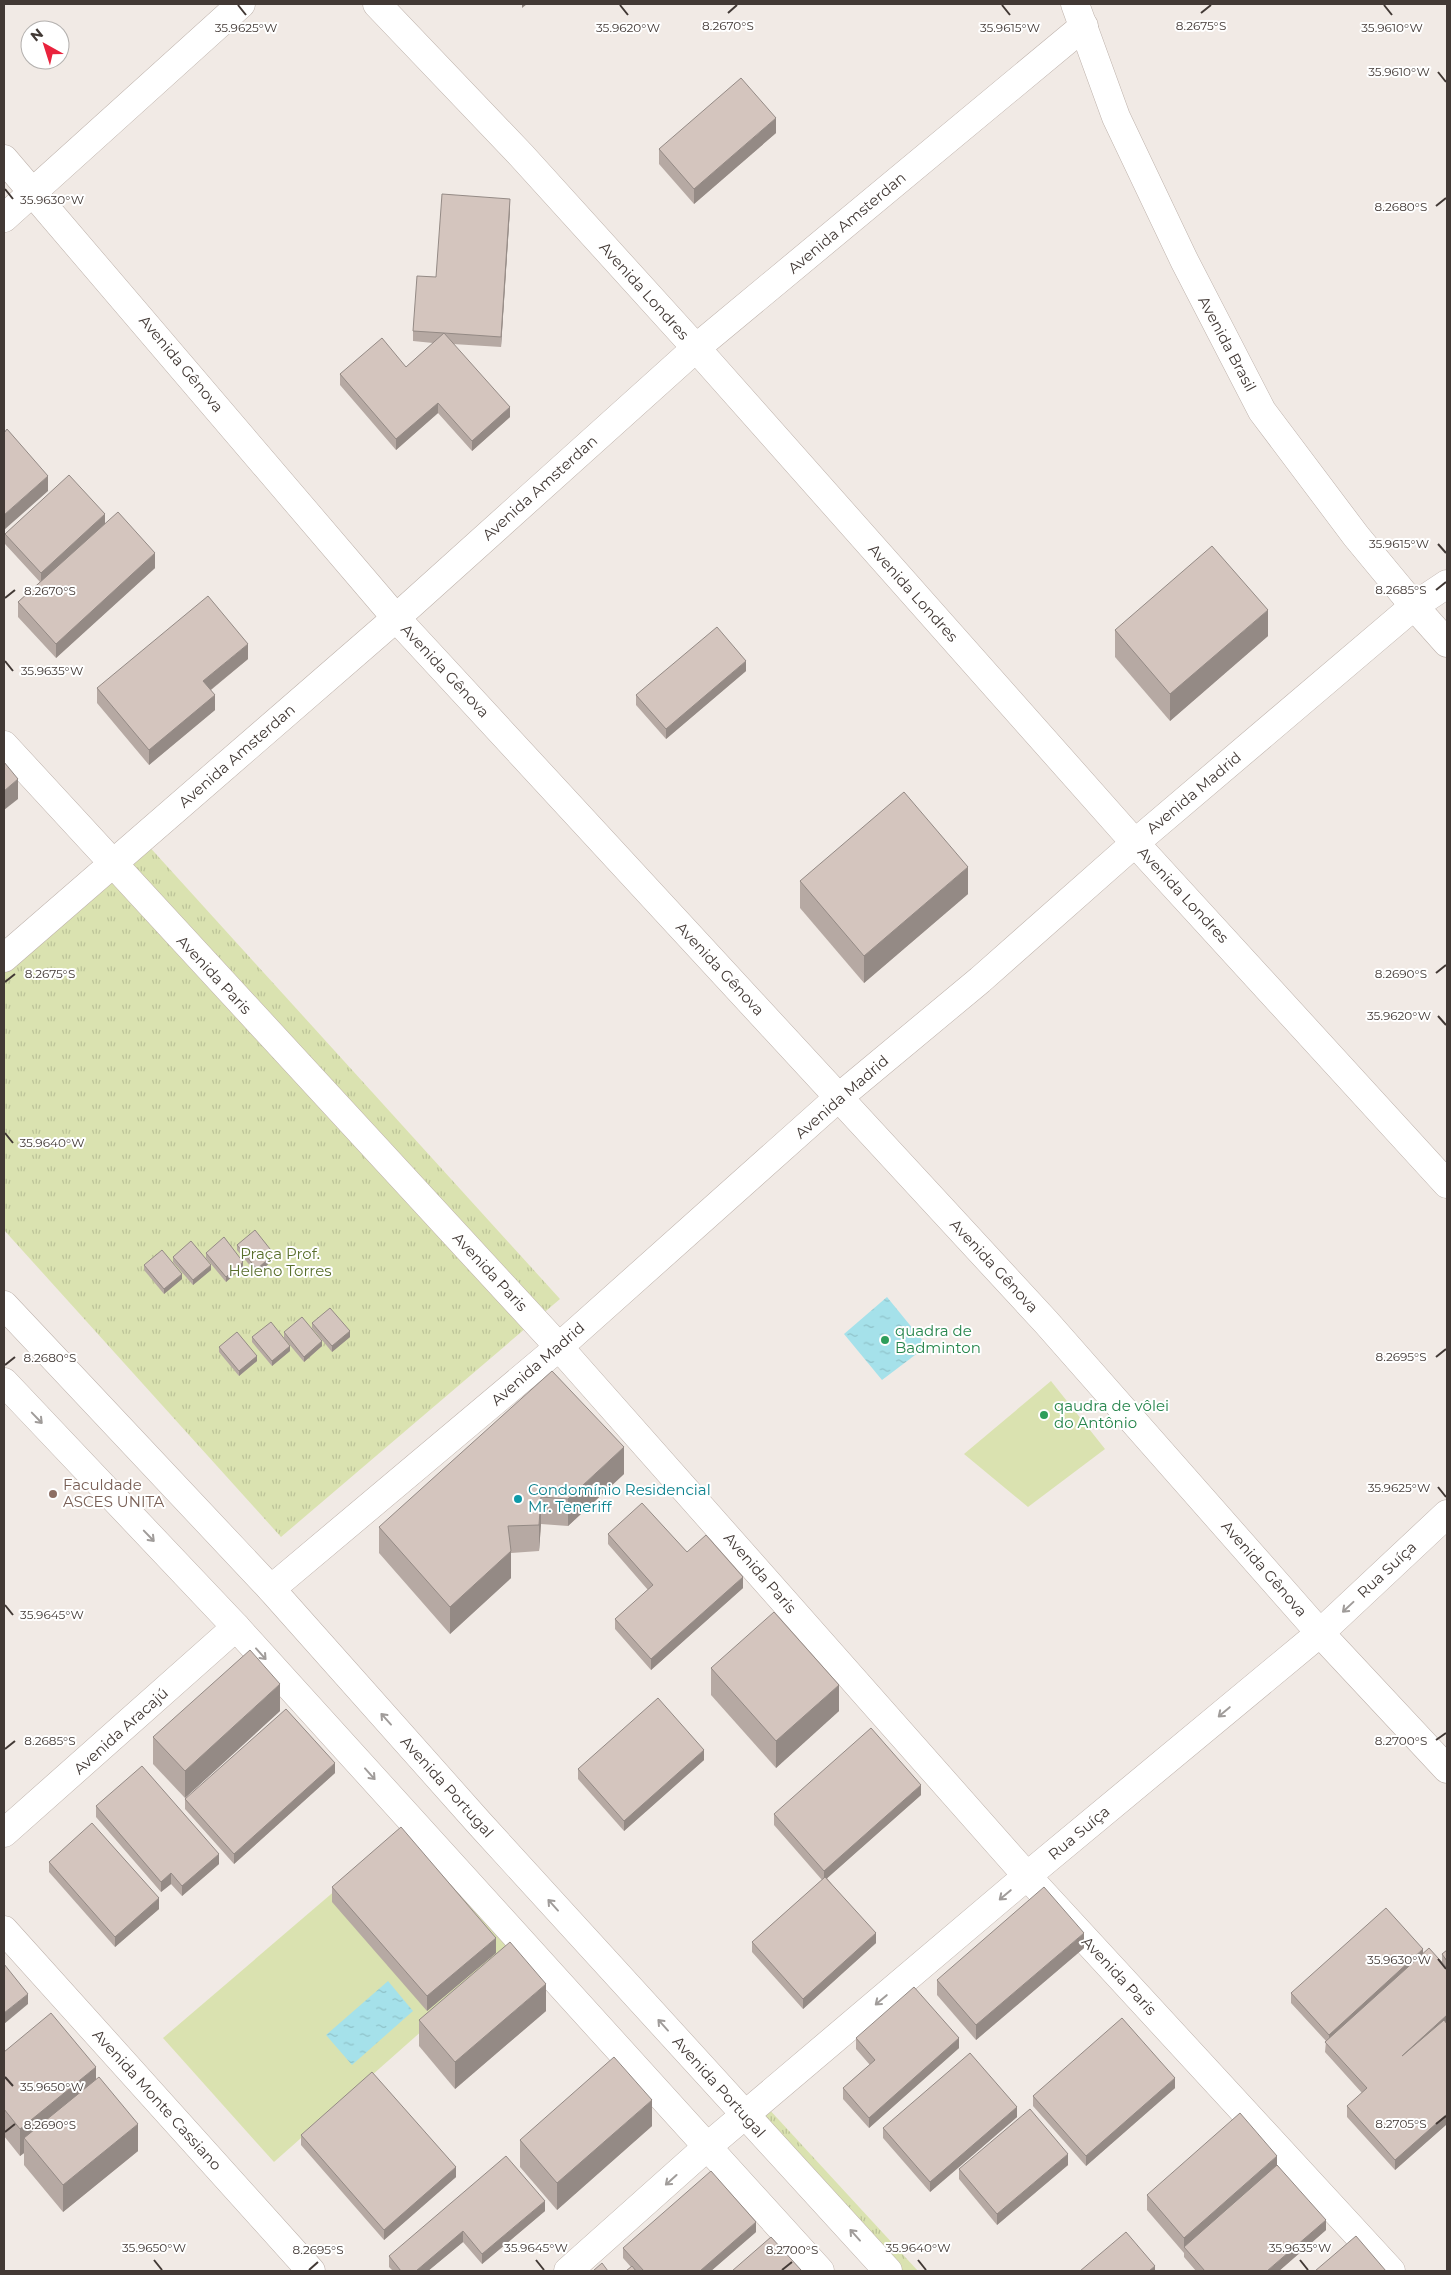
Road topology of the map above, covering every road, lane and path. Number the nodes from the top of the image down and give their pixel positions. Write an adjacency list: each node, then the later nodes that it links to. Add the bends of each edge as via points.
1 (242, 4): 5 (street)
2 (376, 4): 7 (street, Avenida Londres, via 521,155)
3 (1079, 15): 7 (street, Avenida Amsterdan); 9 (street, Avenida Brasil, via 1120,126 1262,411 1356,536)
4 (4, 159): 5 (street, Avenida Gênova)
5 (33, 191): 6 (street); 10 (street, Avenida Gênova)
6 (4, 218)
7 (696, 348): 10 (street, Avenida Amsterdan); 13 (street, Avenida Londres)
8 (1447, 584): 9 (street, Avenida Madrid)
9 (1414, 606): 11 (street, Avenida Brasil); 13 (street, Avenida Madrid)
10 (396, 618): 14 (street, Avenida Amsterdan); 16 (street, Avenida Gênova)
11 (1447, 643)
12 (4, 746): 14 (street, Avenida Paris)
13 (1135, 843): 16 (street, Avenida Madrid, via 980,980); 17 (street, Avenida Londres)
14 (112, 864): 15 (street, Avenida Amsterdan); 19 (street, Avenida Paris)
15 (4, 958)
16 (838, 1098): 19 (street, Avenida Madrid); 24 (street, Avenida Gênova, via 1046,1322)
17 (1447, 1184)
18 (4, 1306): 22 (street, Avenida Portugal)
19 (559, 1347): 22 (street, Avenida Madrid); 27 (street, Avenida Paris)
20 (4, 1382): 23 (street, one-way to 23)
21 (1447, 1514): 24 (street, Rua Suíça, one-way to 24)
22 (271, 1589): 29 (street, Avenida Portugal, one-way to 22)
23 (236, 1627): 26 (street, Avenida Aracajú); 30 (street, one-way to 30)
24 (1320, 1633): 25 (street, Avenida Gênova); 27 (street, Rua Suíça, one-way to 27)
25 (1447, 1769)
26 (4, 1834)
27 (1027, 1876): 29 (street, Rua Suíça, one-way to 29); 35 (street, Avenida Paris)
28 (4, 1930): 31 (street, Avenida Monte Cassiano)
29 (746, 2116): 30 (street, Rua Suíça); 34 (street, Avenida Portugal, one-way to 29)
30 (707, 2148): 32 (street, Rua Suíça, one-way to 32); 33 (street)
31 (311, 2271)
32 (568, 2271)
33 (820, 2271)
34 (888, 2271)
35 (1391, 2271)

